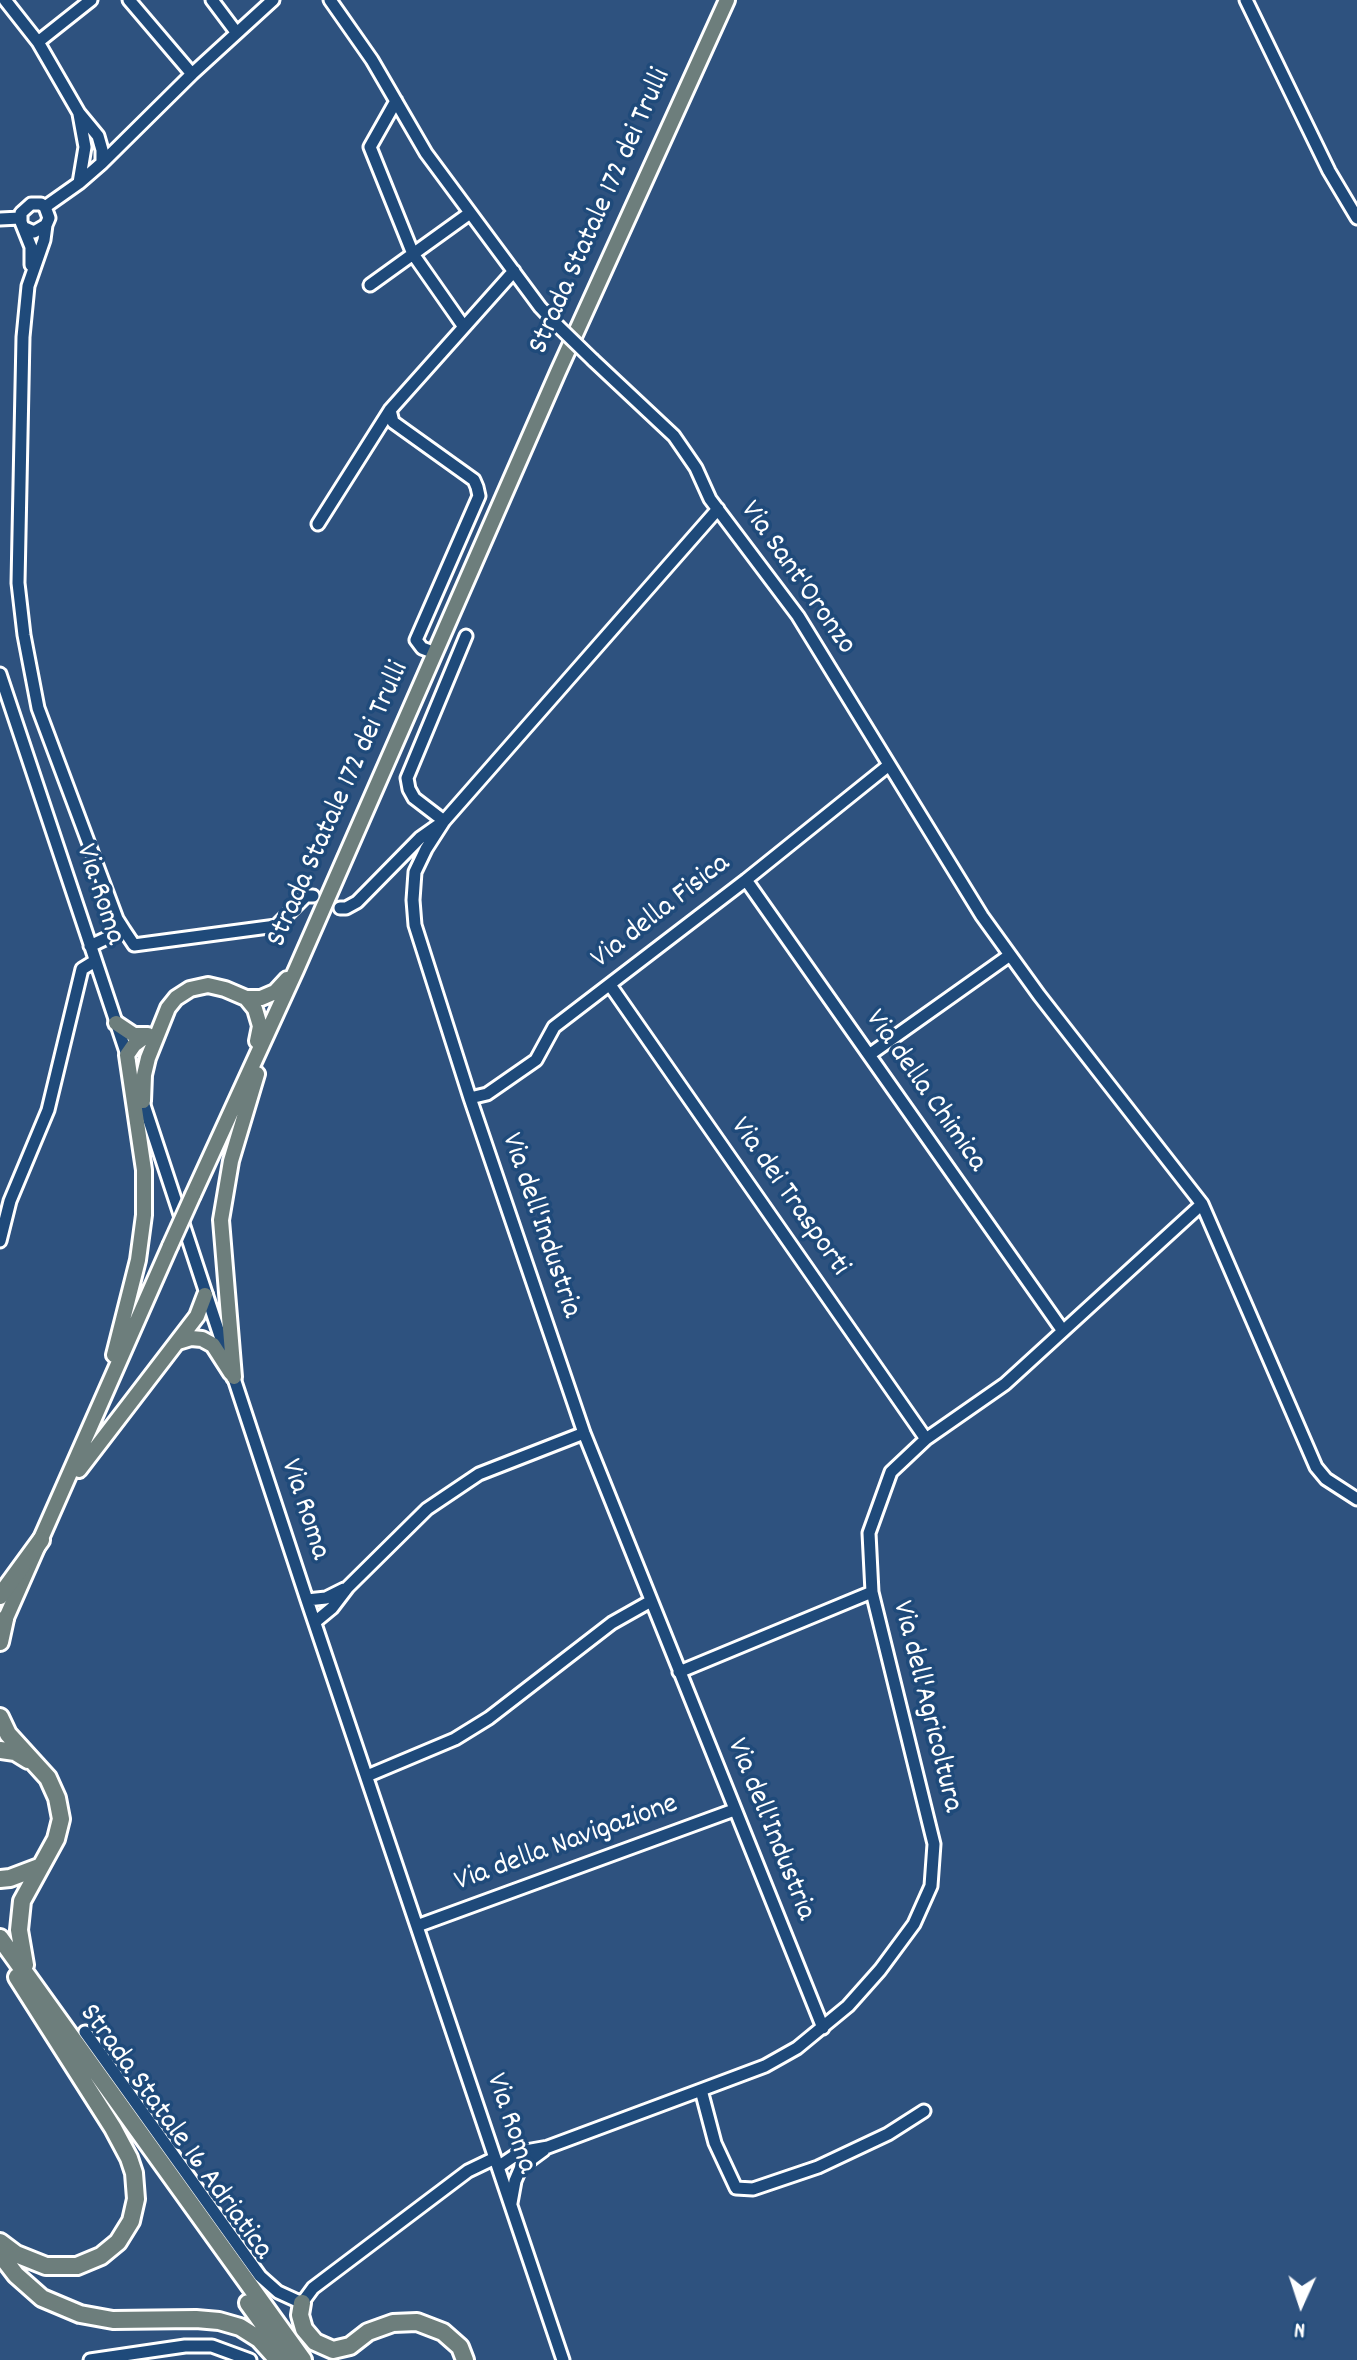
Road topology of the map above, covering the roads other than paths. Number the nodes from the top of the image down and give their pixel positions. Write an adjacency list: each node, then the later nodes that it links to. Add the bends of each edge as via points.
1 (5, 0): 10 (street)
2 (91, 0): 10 (street)
3 (129, 0): 11 (street)
4 (212, 0): 9 (street)
5 (273, 0): 9 (street)
6 (330, 0): 12 (street, Via Sant'Oronzo)
7 (727, 0): 34 (main road, Strada Statale 172 dei Trulli)
8 (1246, 0): 21 (street)
9 (236, 32): 11 (street)
10 (38, 42): 13 (street)
11 (192, 74): 15 (street)
12 (396, 101): 20 (street, Via Sant'Oronzo); 25 (street, via 370,147)
13 (79, 113): 14 (street); 16 (street)
14 (98, 136): 15 (street); 17 (street)
15 (122, 143): 17 (street)
16 (85, 147): 17 (street); 18 (street)
17 (102, 163): 18 (street)
18 (79, 183): 19 (street)
19 (45, 207): 23 (street, via 31,204 23,209); 24 (street)
20 (470, 213): 25 (street); 27 (street, Via Sant'Oronzo)
21 (1357, 218)
22 (0, 219): 23 (street)
23 (23, 223): 24 (street, via 34,232); 26 (street)
24 (46, 225): 26 (street)
25 (413, 254): 28 (street); 29 (street)
26 (32, 270): 43 (street, via 23,337 20,451 18,583 24,635 38,708)
27 (514, 271): 29 (street); 31 (street, Via Sant'Oronzo, bridge, via 558,326 674,436)
28 (370, 285)
29 (464, 327): 30 (street)
30 (390, 410): 32 (street); 34 (street, via 393,422 474,480 479,496 416,640)
31 (718, 509): 36 (street, Via Sant'Oronzo, via 798,616); 37 (street, Via dell'Industria)
32 (318, 524)
33 (466, 636): 37 (street, via 407,778 414,798)
34 (435, 653): 47 (main road, Strada Statale 172 dei Trulli)
35 (0, 674): 44 (street, Via Roma)
36 (889, 765): 40 (street, Via della Fisica); 45 (street, Via Sant'Oronzo)
37 (444, 821): 38 (street); 39 (street, Via dell'Industria)
38 (399, 860): 39 (street); 42 (street, via 357,902)
39 (415, 872): 56 (street, Via dell'Industria, via 415,925)
40 (746, 880): 48 (street, Via della Fisica); 54 (street, Via della Chimica)
41 (313, 896): 43 (street, via 306,896 276,926 134,945)
42 (340, 908)
43 (124, 930): 44 (street)
44 (90, 946): 46 (street, Via Roma)
45 (1010, 955): 54 (street); 58 (street, Via Sant'Oronzo)
46 (95, 961): 51 (street, Via Roma); 59 (street, via 82,969 48,1110 10,1201)
47 (296, 970): 49 (main road, via 275,992); 50 (main road, Strada Statale 172 dei Trulli)
48 (610, 985): 56 (street, Via della Fisica, via 554,1027 536,1060 487,1094); 66 (street, Via dei Trasporti)
49 (246, 998): 52 (main road, via 208,985 190,989 176,998); 55 (main road, via 260,1026)
50 (278, 1011): 55 (main road, Strada Statale 172 dei Trulli); 63 (main road, via 231,1161 221,1220)
51 (116, 1023): 52 (main road, via 134,1035); 53 (street, Via Roma)
52 (152, 1032): 53 (main road); 57 (main road)
53 (127, 1055): 57 (street, Via Roma); 64 (main road, via 144,1170 144,1215 120,1334)
54 (869, 1055): 61 (street, Via della Chimica)
55 (251, 1069): 64 (main road, Strada Statale 172 dei Trulli, bridge)
56 (470, 1098): 65 (street, Via dell'Industria)
57 (143, 1101): 60 (street, Via Roma)
58 (1202, 1204): 61 (street, Via dell'Agricoltura); 68 (street, Via Sant'Oronzo, via 1316,1467)
59 (0, 1241)
60 (205, 1295): 62 (main road); 63 (street, Via Roma)
61 (1063, 1331): 66 (street, Via dell'Agricoltura, via 1005,1384)
62 (178, 1342): 63 (main road, via 191,1338 213,1345); 67 (main road)
63 (234, 1377): 73 (street, Via Roma)
64 (90, 1428): 67 (main road, Strada Statale 172 dei Trulli)
65 (584, 1433): 70 (street, via 479,1474 427,1509); 74 (street, Via dell'Industria)
66 (926, 1439): 71 (street, Via dell'Agricoltura, via 891,1472 869,1533)
67 (60, 1496): 69 (main road, Strada Statale 172 dei Trulli)
68 (1357, 1499)
69 (41, 1540): 72 (highway); 76 (main road, Strada Statale 172 dei Trulli)
70 (348, 1587): 73 (street); 75 (street)
71 (872, 1592): 78 (street); 90 (street, Via dell'Agricoltura, via 934,1844 931,1886 897,1947)
72 (0, 1596)
73 (307, 1600): 75 (street, Via Roma)
74 (651, 1601): 78 (street, Via dell'Industria); 82 (street, via 612,1623 455,1739)
75 (315, 1622): 82 (street, Via Roma)
76 (3, 1625): 77 (highway)
77 (0, 1642)
78 (679, 1672): 83 (street, Via dell'Industria)
79 (0, 1717): 81 (highway)
80 (0, 1750): 81 (highway)
81 (36, 1764): 84 (highway, via 53,1788 61,1819)
82 (367, 1776): 86 (street, Via Roma)
83 (734, 1810): 86 (street, Via della Navigazione); 90 (street, Via dell'Industria)
84 (39, 1867): 85 (highway); 89 (highway, via 22,1901 20,1949)
85 (0, 1879)
86 (417, 1926): 94 (street, Via Roma)
87 (0, 1938): 89 (highway, Strada Statale 16 Adriatica)
88 (2, 1956): 100 (highway, via 113,2128 134,2173 136,2199 118,2242 77,2266 46,2266); 107 (highway, Strada Statale 16 Adriatica)
89 (27, 1974): 108 (highway, Strada Statale 16 Adriatica)
90 (823, 2028): 92 (street, Via dell'Agricoltura, via 765,2066)
91 (85, 2032): 103 (street, via 260,2276)
92 (701, 2090): 93 (street, via 715,2143 736,2188 753,2189 818,2167); 95 (street, Via dell'Agricoltura)
93 (924, 2111)
94 (490, 2144): 96 (street, Via dell'Agricoltura); 97 (street, Via Roma)
95 (548, 2147): 96 (street, Via dell'Agricoltura); 98 (street, Via dell'Agricoltura)
96 (520, 2152): 97 (street, Via dell'Agricoltura)
97 (497, 2163): 98 (street); 99 (street, Via Roma); 103 (street, Via dell'Agricoltura, via 468,2171 313,2288)
98 (521, 2167): 99 (street)
99 (511, 2203): 110 (street, Via Roma)
100 (0, 2242)
101 (0, 2254): 102 (highway)
102 (8, 2274): 106 (highway, via 42,2298 80,2314 113,2320 196,2319 240,2327)
103 (302, 2303): 109 (highway, via 304,2329 315,2342 333,2350 393,2323 417,2322 443,2332 460,2347)
104 (90, 2360): 105 (street, via 185,2346 212,2346)
105 (250, 2360)
106 (278, 2360)
107 (289, 2360)
108 (303, 2360)
109 (465, 2360)
110 (563, 2360)

